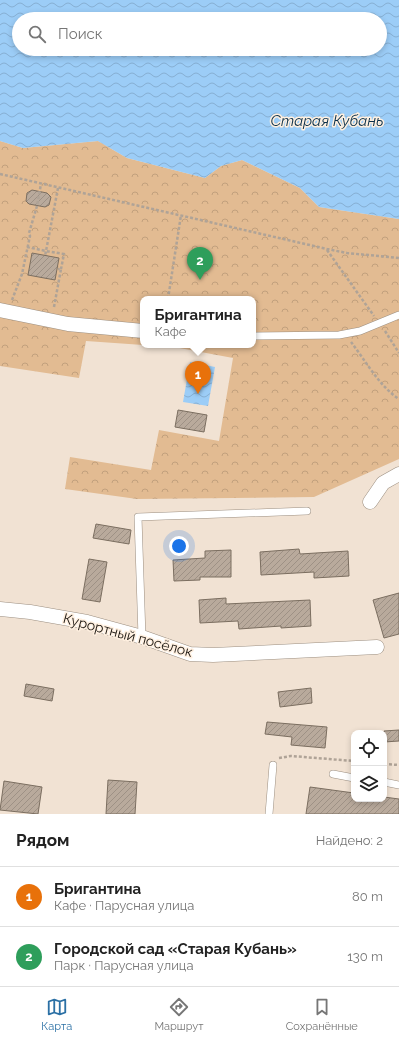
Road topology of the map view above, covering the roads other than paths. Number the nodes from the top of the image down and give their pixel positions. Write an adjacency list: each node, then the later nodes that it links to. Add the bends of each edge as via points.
1 (4, 311): 3 (street, via 52,322)
2 (399, 315): 4 (lane, via 360,331 339,335)
3 (140, 332)
4 (256, 336)
5 (399, 474): 6 (street, via 383,484)
6 (370, 502)
7 (307, 511): 9 (lane, via 138,517)
8 (0, 609): 9 (street, Курортный посёлок, via 87,622)
9 (142, 637): 10 (street, Курортный посёлок, via 190,654 213,655)
10 (377, 647)
11 (274, 764): 16 (lane)
12 (333, 774): 13 (lane)
13 (351, 777)
14 (387, 783): 15 (lane)
15 (399, 785)
16 (269, 814)

